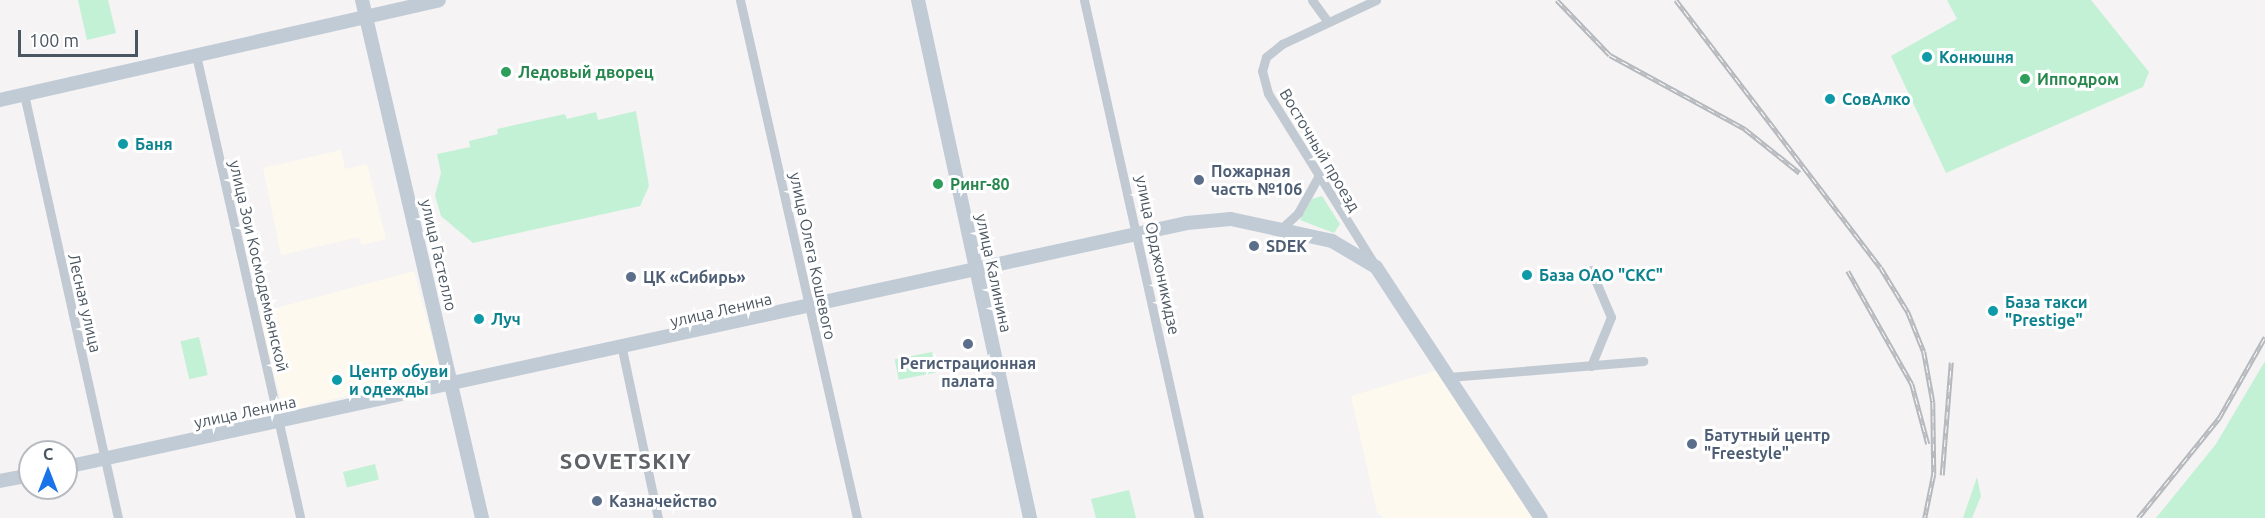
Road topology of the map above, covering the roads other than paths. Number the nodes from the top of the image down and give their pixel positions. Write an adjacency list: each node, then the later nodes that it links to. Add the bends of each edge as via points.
1 (362, 0): 8 (main road, улица Гастелло)
2 (439, 0): 8 (main road)
3 (740, 0): 19 (street, улица Олега Кошевого)
4 (918, 0): 17 (main road, улица Калинина)
5 (1084, 0): 15 (street, улица Орджоникидзе)
6 (1312, 0): 9 (street)
7 (1376, 0): 9 (street, Восточный проезд)
8 (365, 17): 10 (main road); 24 (main road, улица Гастелло)
9 (1329, 22): 13 (street, Восточный проезд, via 1272,50 1262,71 1268,93)
10 (196, 55): 11 (main road); 25 (street, улица Зои Космодемьянской)
11 (24, 94): 12 (main road); 26 (street, Лесная улица)
12 (0, 100)
13 (1318, 177): 14 (street, via 1298,213); 16 (street, Восточный проезд)
14 (1283, 227): 15 (main road, улица Ленина, via 1221,219); 16 (main road, улица Ленина, via 1346,247)
15 (1138, 234): 17 (main road, улица Ленина); 36 (street, улица Орджоникидзе)
16 (1376, 267): 23 (main road)
17 (977, 269): 19 (main road, улица Ленина); 35 (main road, улица Калинина)
18 (1591, 270): 22 (street, via 1611,317)
19 (810, 307): 20 (main road, улица Ленина); 34 (street, улица Олега Кошевого)
20 (622, 349): 24 (main road, улица Ленина); 33 (street)
21 (1643, 361): 22 (street)
22 (1591, 366): 23 (street)
23 (1449, 377): 37 (main road)
24 (453, 386): 25 (main road, улица Ленина); 32 (main road, улица Гастелло)
25 (279, 422): 26 (main road, улица Ленина); 31 (street, улица Зои Космодемьянской)
26 (105, 459): 27 (main road, улица Ленина); 30 (street, Лесная улица)
27 (78, 465)
28 (18, 477): 29 (main road)
29 (0, 482)
30 (118, 518)
31 (300, 518)
32 (482, 518)
33 (658, 518)
34 (857, 518)
35 (1030, 518)
36 (1199, 518)
37 (1541, 518)

